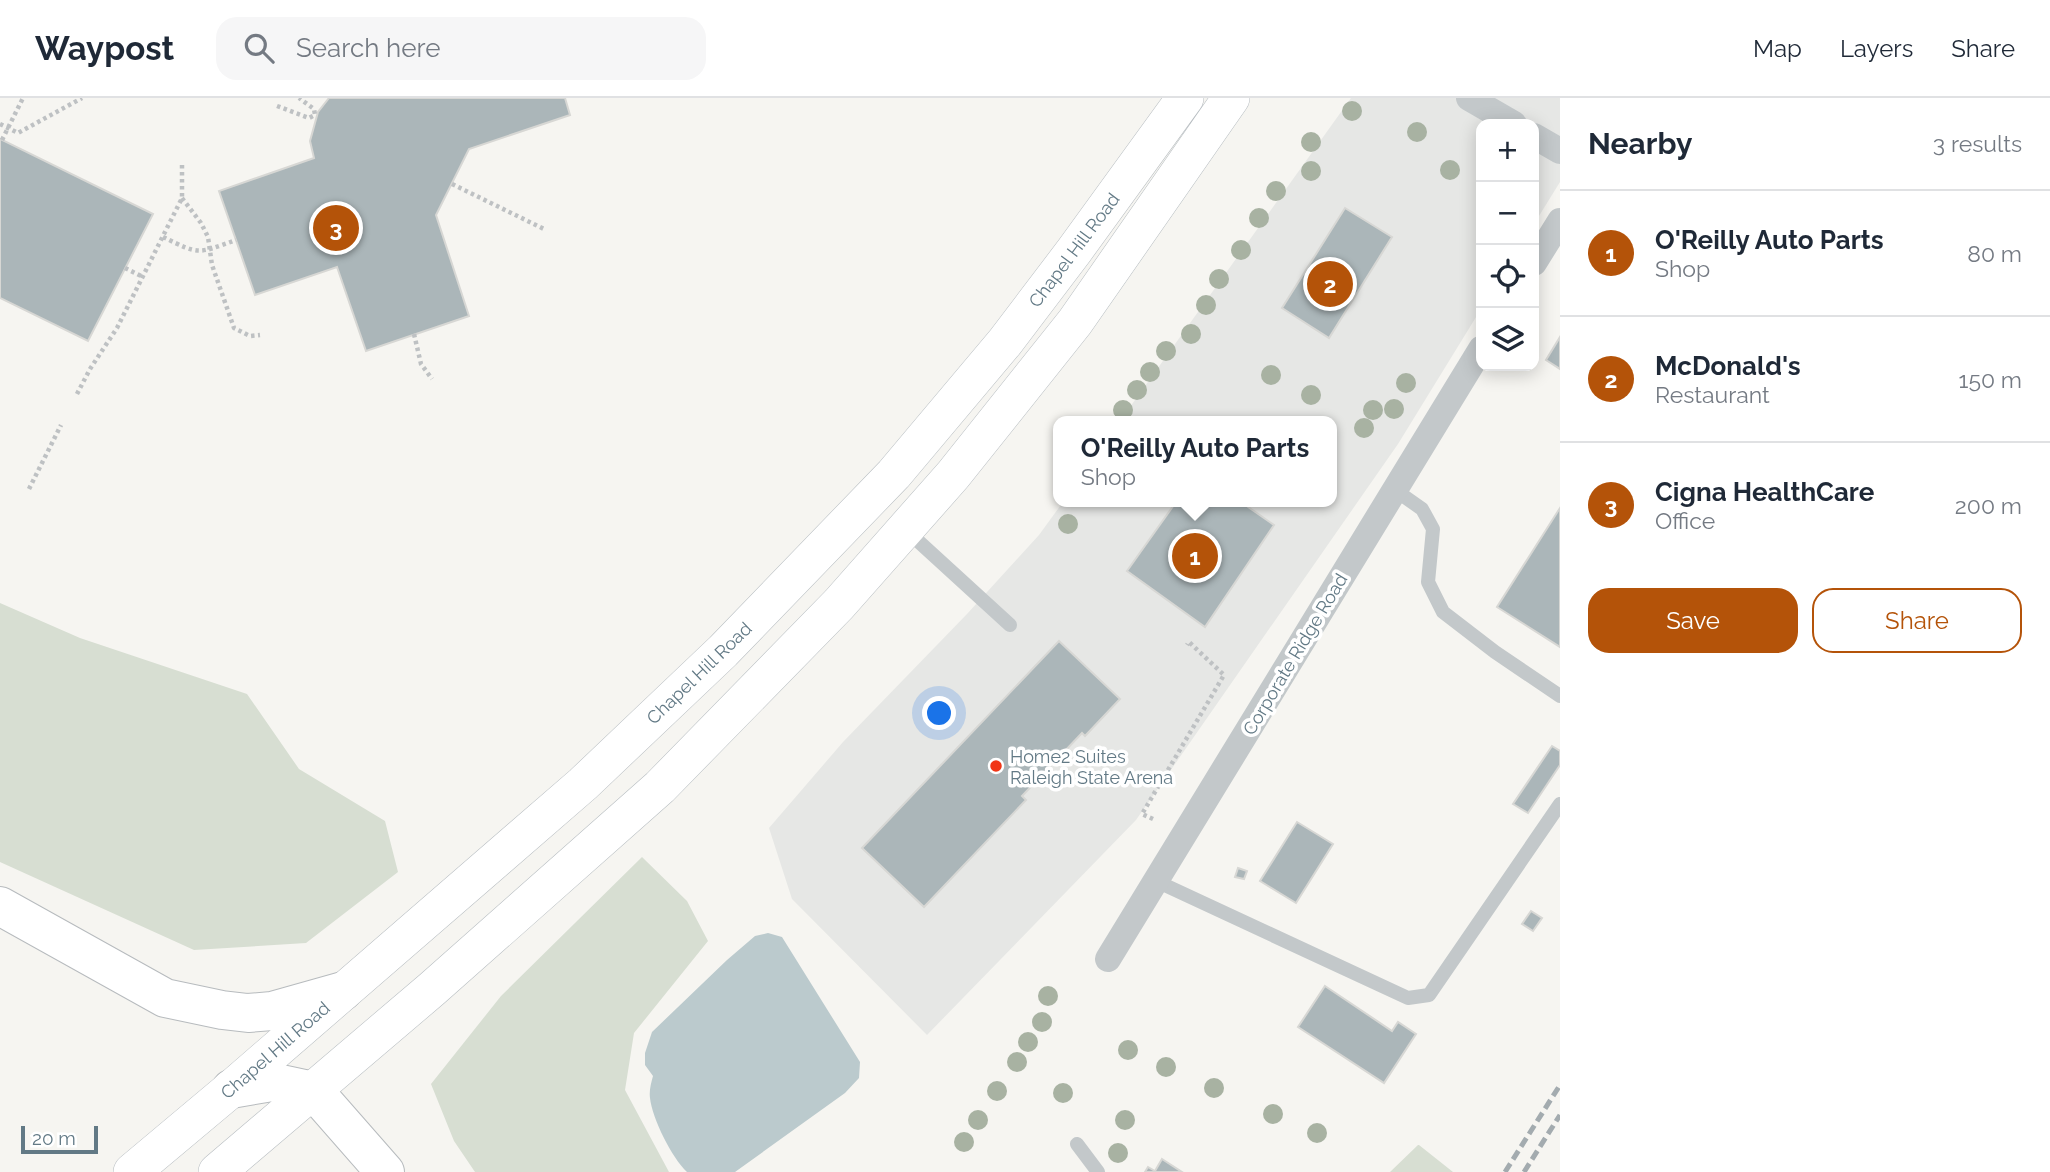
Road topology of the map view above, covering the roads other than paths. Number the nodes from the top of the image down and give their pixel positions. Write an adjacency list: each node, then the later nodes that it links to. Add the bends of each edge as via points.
1 (1185, 98): 18 (main road, Chapel Hill Road, via 1005,342 894,474 723,650 583,784)
2 (1231, 98): 11 (main road, via 1075,322)
3 (1469, 98): 4 (street)
4 (1505, 119)
5 (1539, 139): 6 (street)
6 (1560, 151)
7 (1560, 220): 8 (street)
8 (1539, 255)
9 (1476, 357): 10 (street, Corporate Ridge Road)
10 (1395, 490): 13 (lane, via 1422,509 1433,529 1428,582 1443,612); 15 (street, Corporate Ridge Road)
11 (905, 529): 12 (lane); 20 (main road, via 839,604 660,787)
12 (1010, 625)
13 (1560, 696)
14 (1560, 804): 15 (lane, via 1429,995 1408,998)
15 (1156, 881): 17 (street, Corporate Ridge Road)
16 (0, 906): 18 (highway, via 165,998 248,1013)
17 (1108, 960)
18 (343, 991): 19 (main road, Chapel Hill Road)
19 (232, 1089): 20 (highway, via 272,1082); 22 (main road, Chapel Hill Road)
20 (314, 1091): 23 (main road); 24 (highway)
21 (1077, 1144): 25 (lane)
22 (132, 1172)
23 (217, 1172)
24 (385, 1172)
25 (1098, 1172)

